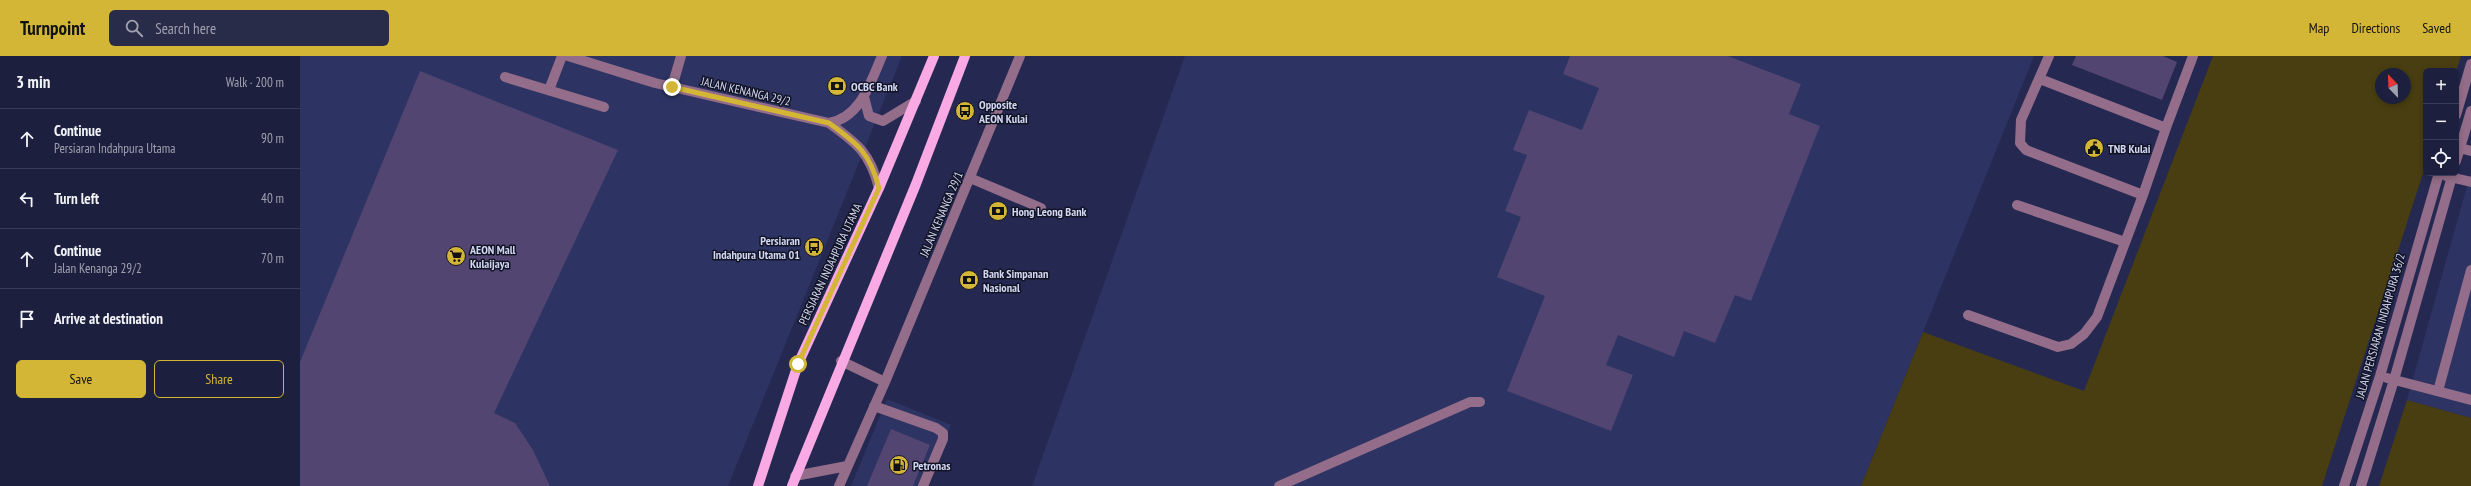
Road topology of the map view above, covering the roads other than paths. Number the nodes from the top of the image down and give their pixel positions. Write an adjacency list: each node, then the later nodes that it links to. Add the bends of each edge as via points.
1 (562, 56): 14 (street)
2 (568, 56): 13 (street, JALAN KENANGA 29/2)
3 (681, 56): 13 (street)
4 (882, 56): 15 (street)
5 (934, 56): 16 (main road, PERSIARAN INDAHPURA UTAMA)
6 (965, 56): 37 (main road, via 916,184)
7 (1020, 56): 28 (street, JALAN KENANGA 29/1)
8 (2049, 56): 12 (street)
9 (2193, 56): 21 (street)
10 (2471, 64): 17 (street)
11 (505, 77): 14 (street)
12 (2040, 79): 21 (street); 31 (street, via 2021,120 2020,143 2026,150)
13 (672, 87): 20 (street, JALAN KENANGA 29/2)
14 (549, 90): 18 (street)
15 (864, 97): 16 (street, via 869,116 883,121); 20 (street, via 850,115 840,121)
16 (916, 101): 30 (main road, PERSIARAN INDAHPURA UTAMA)
17 (2459, 105)
18 (604, 107)
19 (2471, 111): 22 (street)
20 (829, 123): 30 (street, via 867,156 874,167)
21 (2166, 128): 31 (street)
22 (2459, 144)
23 (2459, 147): 24 (street)
24 (2471, 151)
25 (2437, 176): 38 (street, JALAN PERSIARAN INDAHPURA 36/2)
26 (2452, 176): 39 (street)
27 (2455, 176): 29 (street)
28 (970, 178): 33 (street); 40 (street, JALAN KENANGA 29/1)
29 (2471, 182)
30 (879, 188): 47 (main road, PERSIARAN INDAHPURA UTAMA, via 798,364)
31 (2143, 195): 34 (street)
32 (2017, 205): 34 (street)
33 (1041, 208)
34 (2125, 242): 36 (street, via 2098,317 2084,334 2071,344 2058,348)
35 (2471, 270): 41 (street)
36 (1968, 315)
37 (841, 362): 40 (street); 46 (main road)
38 (2380, 376): 39 (street); 52 (street, JALAN PERSIARAN INDAHPURA 36/2)
39 (2394, 380): 41 (street); 53 (street)
40 (885, 382): 44 (street, JALAN KENANGA 29/1)
41 (2438, 391): 42 (street)
42 (2471, 400)
43 (1480, 402): 51 (street, via 1470,402)
44 (874, 406): 45 (street, JALAN KENANGA 29/1); 50 (street, via 936,428 943,433 943,439)
45 (847, 466): 46 (street); 49 (street, JALAN KENANGA 29/1)
46 (795, 476): 48 (main road)
47 (758, 486)
48 (792, 486)
49 (839, 486)
50 (923, 486)
51 (1279, 486)
52 (2344, 486)
53 (2361, 486)

